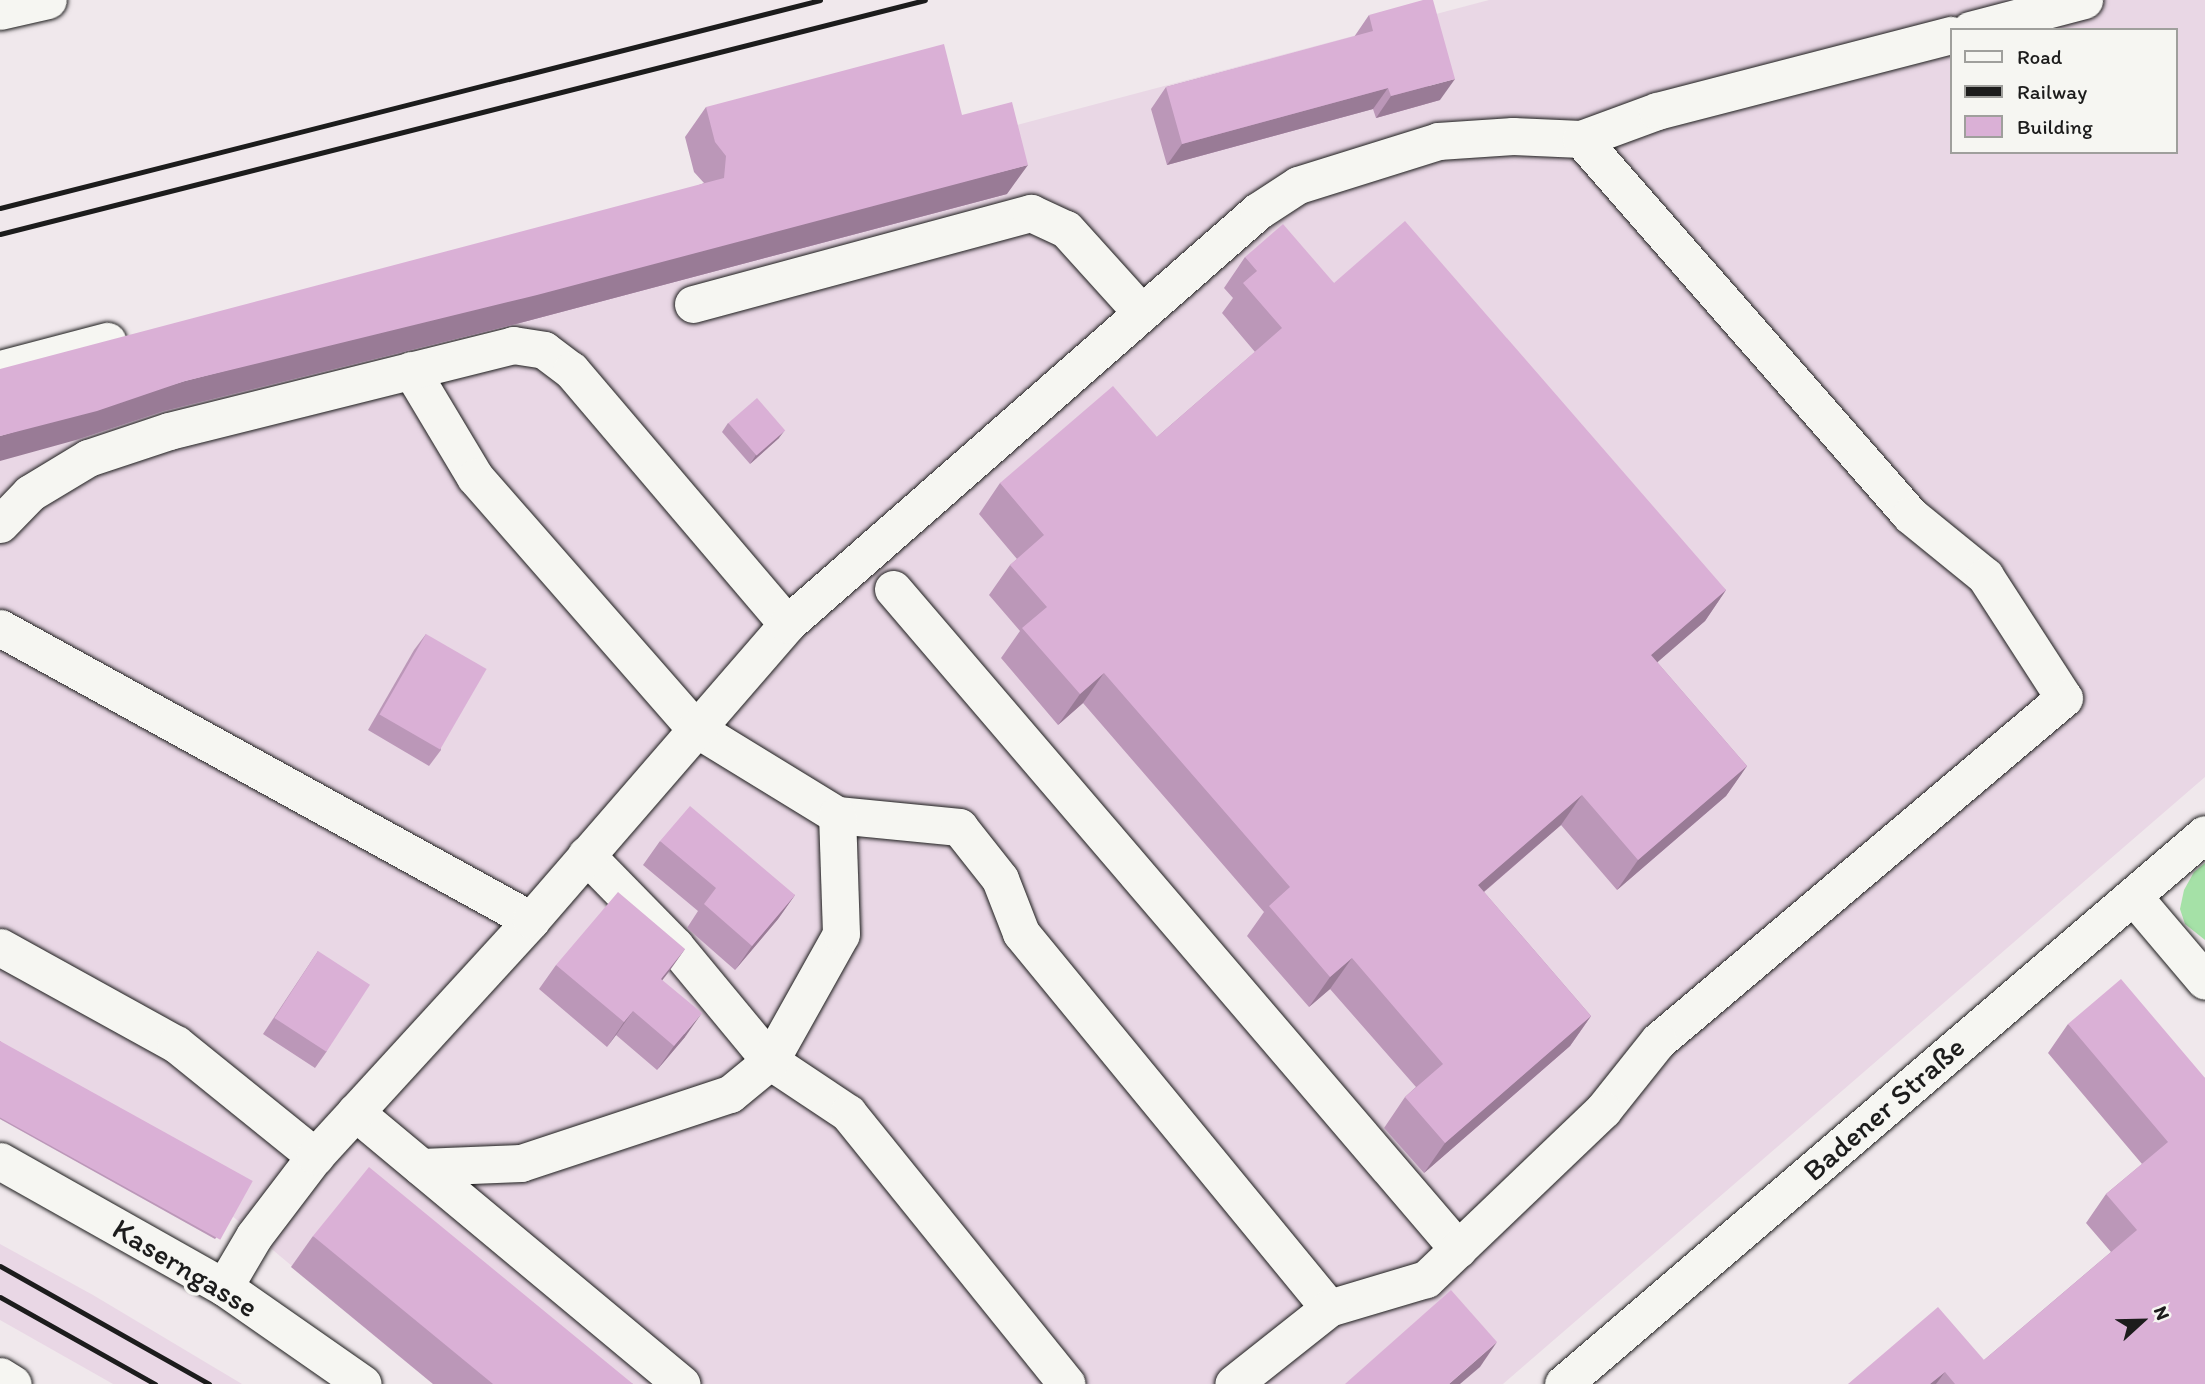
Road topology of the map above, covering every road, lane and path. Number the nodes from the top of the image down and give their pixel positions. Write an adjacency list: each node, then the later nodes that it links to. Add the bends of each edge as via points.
1 (48, 0): 3 (street)
2 (2084, 0): 4 (street)
3 (0, 12)
4 (1978, 28)
5 (1950, 34): 6 (street, via 1657,111)
6 (1581, 139): 8 (street, via 1513,136 1438,141 1298,186 1258,211); 29 (street, via 1910,514 1985,576 2064,698 1658,1041 1603,1110)
7 (693, 303): 8 (street, via 1031,212 1066,229)
8 (1142, 313): 14 (street)
9 (134, 334): 10 (street)
10 (0, 369)
11 (411, 370): 12 (street, via 169,430 88,458 30,493); 14 (street, via 513,345 544,350 571,370); 16 (street, via 475,477)
12 (0, 524)
13 (893, 589): 29 (street)
14 (787, 624): 16 (street)
15 (0, 628): 21 (street)
16 (695, 728): 17 (street); 19 (street)
17 (837, 815): 24 (street, via 841,934); 31 (street, via 959,827 1000,879 1021,933)
18 (2205, 834): 20 (street, Badener Straße)
19 (586, 855): 21 (street); 24 (street, via 675,946)
20 (2133, 896): 23 (street); 38 (street, Badener Straße)
21 (531, 920): 25 (street)
22 (0, 947): 26 (street, via 176,1044)
23 (2205, 981)
24 (770, 1061): 28 (street, via 730,1094 521,1163); 36 (street, via 848,1113)
25 (355, 1112): 26 (street); 28 (street)
26 (315, 1156): 30 (street, via 254,1236)
27 (0, 1161): 30 (street, Kaserngasse)
28 (421, 1167): 35 (street)
29 (1458, 1248): 31 (street, via 1426,1279)
30 (224, 1287): 34 (street, Kaserngasse)
31 (1329, 1308): 37 (street)
32 (0, 1376): 33 (street)
33 (13, 1384)
34 (363, 1384)
35 (681, 1384)
36 (1068, 1384)
37 (1233, 1384)
38 (1563, 1384)

